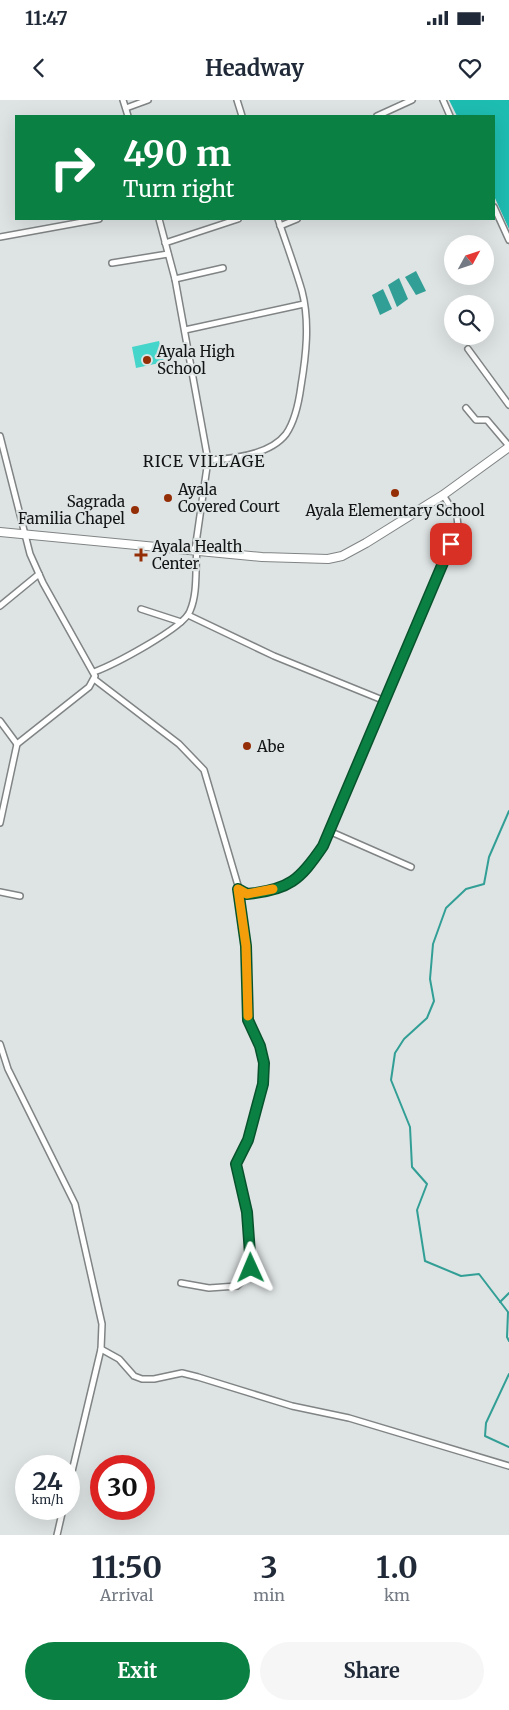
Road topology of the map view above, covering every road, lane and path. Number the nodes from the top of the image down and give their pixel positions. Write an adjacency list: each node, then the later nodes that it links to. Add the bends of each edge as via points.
1 (123, 100): 6 (street)
2 (148, 100): 6 (street)
3 (237, 100): 8 (street)
4 (412, 100): 9 (street)
5 (443, 100): 10 (street)
6 (126, 108): 7 (street)
7 (128, 115)
8 (242, 115)
9 (379, 115)
10 (450, 115)
11 (495, 209): 19 (street)
12 (94, 220): 18 (street)
13 (159, 220): 20 (street)
14 (235, 220): 20 (street)
15 (278, 220): 17 (street)
16 (295, 220): 17 (street)
17 (280, 226): 25 (street)
18 (0, 237)
19 (509, 240)
20 (165, 243): 21 (street)
21 (168, 254): 22 (street); 24 (street)
22 (112, 263)
23 (223, 268): 24 (street)
24 (175, 279): 26 (street)
25 (304, 304): 26 (street); 32 (street, via 307,334 304,366 299,401 286,434 253,454)
26 (185, 330): 32 (street)
27 (468, 349): 28 (street)
28 (509, 405)
29 (466, 408): 31 (street, via 476,420 487,420)
30 (0, 436): 35 (street)
31 (509, 446): 33 (street)
32 (208, 460): 36 (street)
33 (443, 496): 36 (street, via 342,556 328,559 262,557); 44 (street, via 457,518 458,526)
34 (0, 532): 35 (street)
35 (23, 534): 36 (street); 37 (street)
36 (196, 550): 40 (street, via 193,601)
37 (39, 574): 38 (street); 42 (street)
38 (0, 606)
39 (141, 609): 41 (street)
40 (188, 615): 41 (street); 44 (street, via 274,656)
41 (182, 622): 42 (street)
42 (94, 672): 43 (street)
43 (94, 679): 46 (street, via 85,690); 50 (street, via 179,744 200,765)
44 (385, 701): 48 (street)
45 (0, 721): 46 (street)
46 (17, 744): 47 (street)
47 (0, 823)
48 (329, 832): 49 (street); 50 (street, via 305,872 286,886 247,894)
49 (411, 867)
50 (238, 889): 54 (street, via 246,946 248,1020 264,1063 263,1084 248,1140 236,1164 247,1212 251,1268 246,1280 237,1286 209,1288)
51 (0, 892): 52 (street)
52 (20, 896)
53 (0, 1044): 55 (street, via 8,1069 75,1204 102,1324)
54 (181, 1283)
55 (101, 1349): 56 (street); 57 (street, via 119,1359 134,1376 142,1379 182,1373 292,1406 350,1418)
56 (76, 1455)
57 (509, 1466)
58 (60, 1520): 59 (street)
59 (57, 1535)

